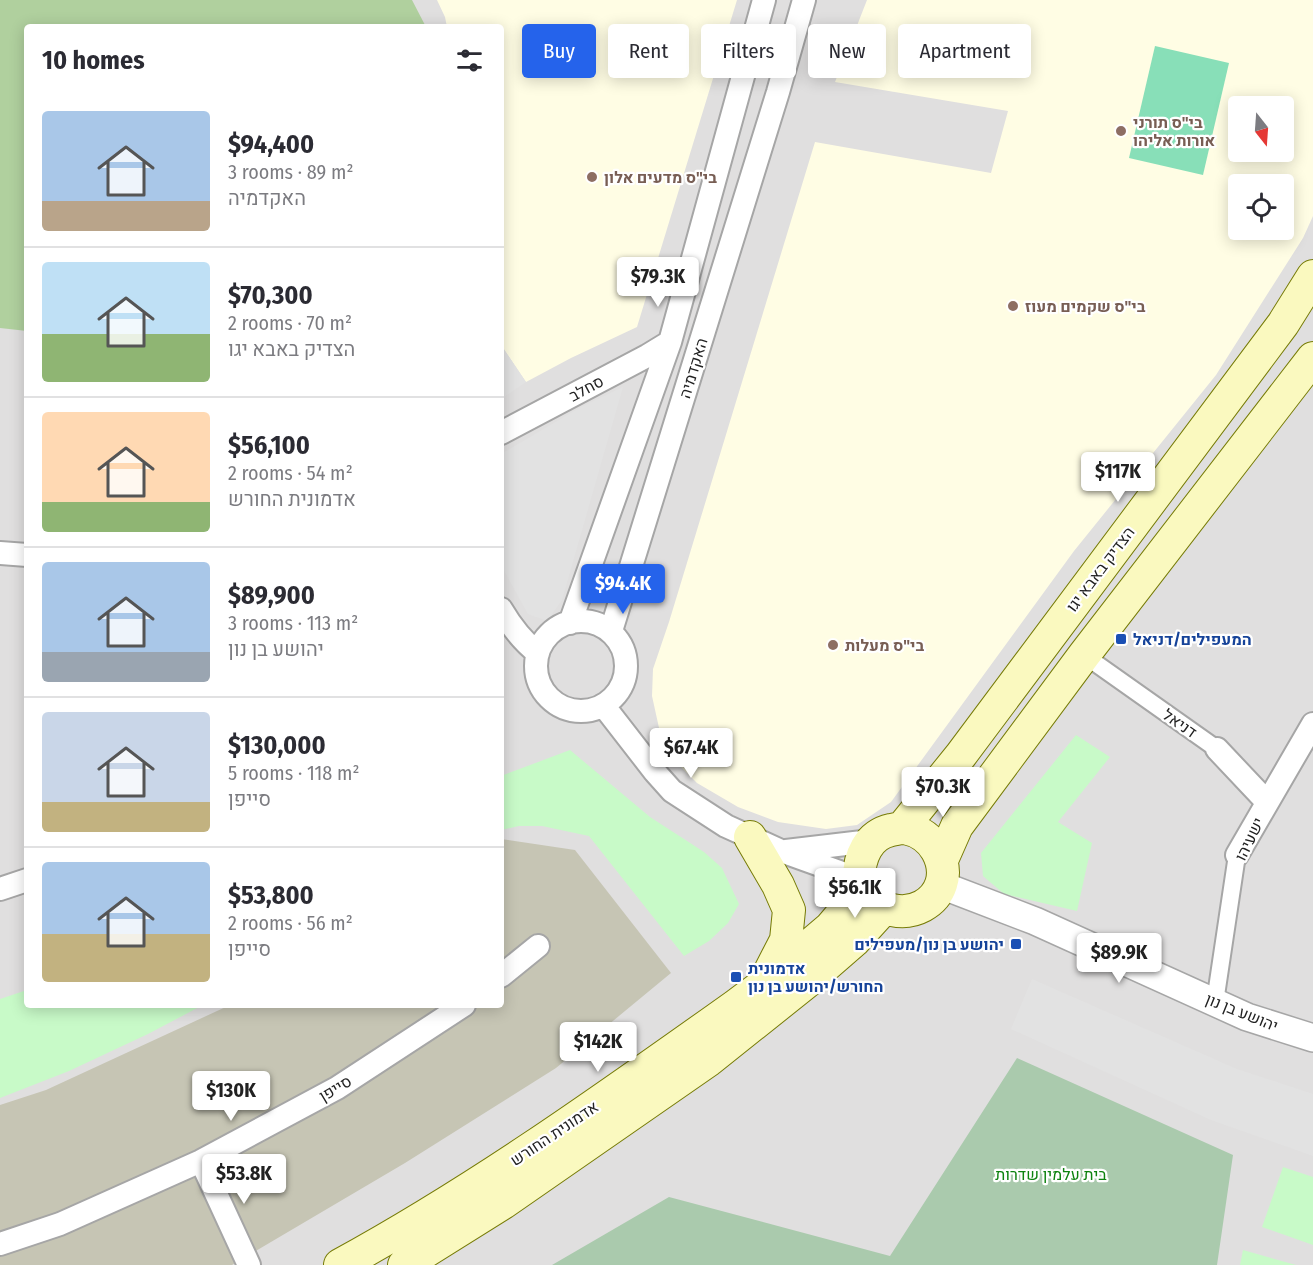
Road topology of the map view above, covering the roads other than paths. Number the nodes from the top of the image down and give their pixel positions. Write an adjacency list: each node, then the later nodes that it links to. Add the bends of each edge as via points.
1 (764, 0): 4 (street, האקדמיה)
2 (804, 0): 11 (street, האקדמיה)
3 (1313, 276): 18 (main road, הצדיק באבא יגו, via 1283,324)
4 (670, 342): 6 (street, סחלב); 10 (street, האקדמיה)
5 (1313, 358): 13 (main road)
6 (504, 432)
7 (0, 553): 8 (street)
8 (24, 555)
9 (504, 614): 12 (street)
10 (570, 622): 11 (street, via 598,624); 12 (street, via 554,630)
11 (611, 631): 14 (street, via 626,656 626,670 623,684)
12 (538, 653): 14 (street, via 540,683 560,706 590,710)
13 (1084, 655): 16 (street, דניאל); 23 (main road, via 957,826)
14 (603, 705): 19 (street, via 672,791)
15 (1313, 724): 17 (street, ישעיהו)
16 (1217, 749): 17 (street, דניאל)
17 (1267, 802): 22 (street, ישעיהו)
18 (902, 828): 20 (main road, via 887,831); 23 (main road, via 933,842)
19 (750, 837): 21 (street); 29 (main road, via 789,910 786,940)
20 (871, 841): 21 (street); 26 (main road, via 861,860)
21 (781, 851): 26 (street)
22 (1237, 855): 30 (street, ישעיהו)
23 (942, 872): 26 (main road, via 933,897 914,910 899,912); 30 (street, יהושע בן נון, via 1035,921)
24 (24, 881): 25 (street)
25 (0, 889)
26 (869, 892): 29 (main road, אדמונית החורש); 37 (main road, אדמונית החורש, via 854,941 824,968 709,1060 503,1203)
27 (538, 946): 28 (street)
28 (504, 974)
29 (763, 985): 36 (main road, אדמונית החורש, via 561,1129 456,1198)
30 (1215, 1002): 32 (street, יהושע בן נון, via 1247,1017)
31 (459, 1008): 33 (street, סייפן, via 337,1088)
32 (1313, 1038)
33 (201, 1161): 34 (street, סייפן, via 60,1224); 35 (street)
34 (0, 1244)
35 (249, 1265)
36 (340, 1265)
37 (404, 1265)

